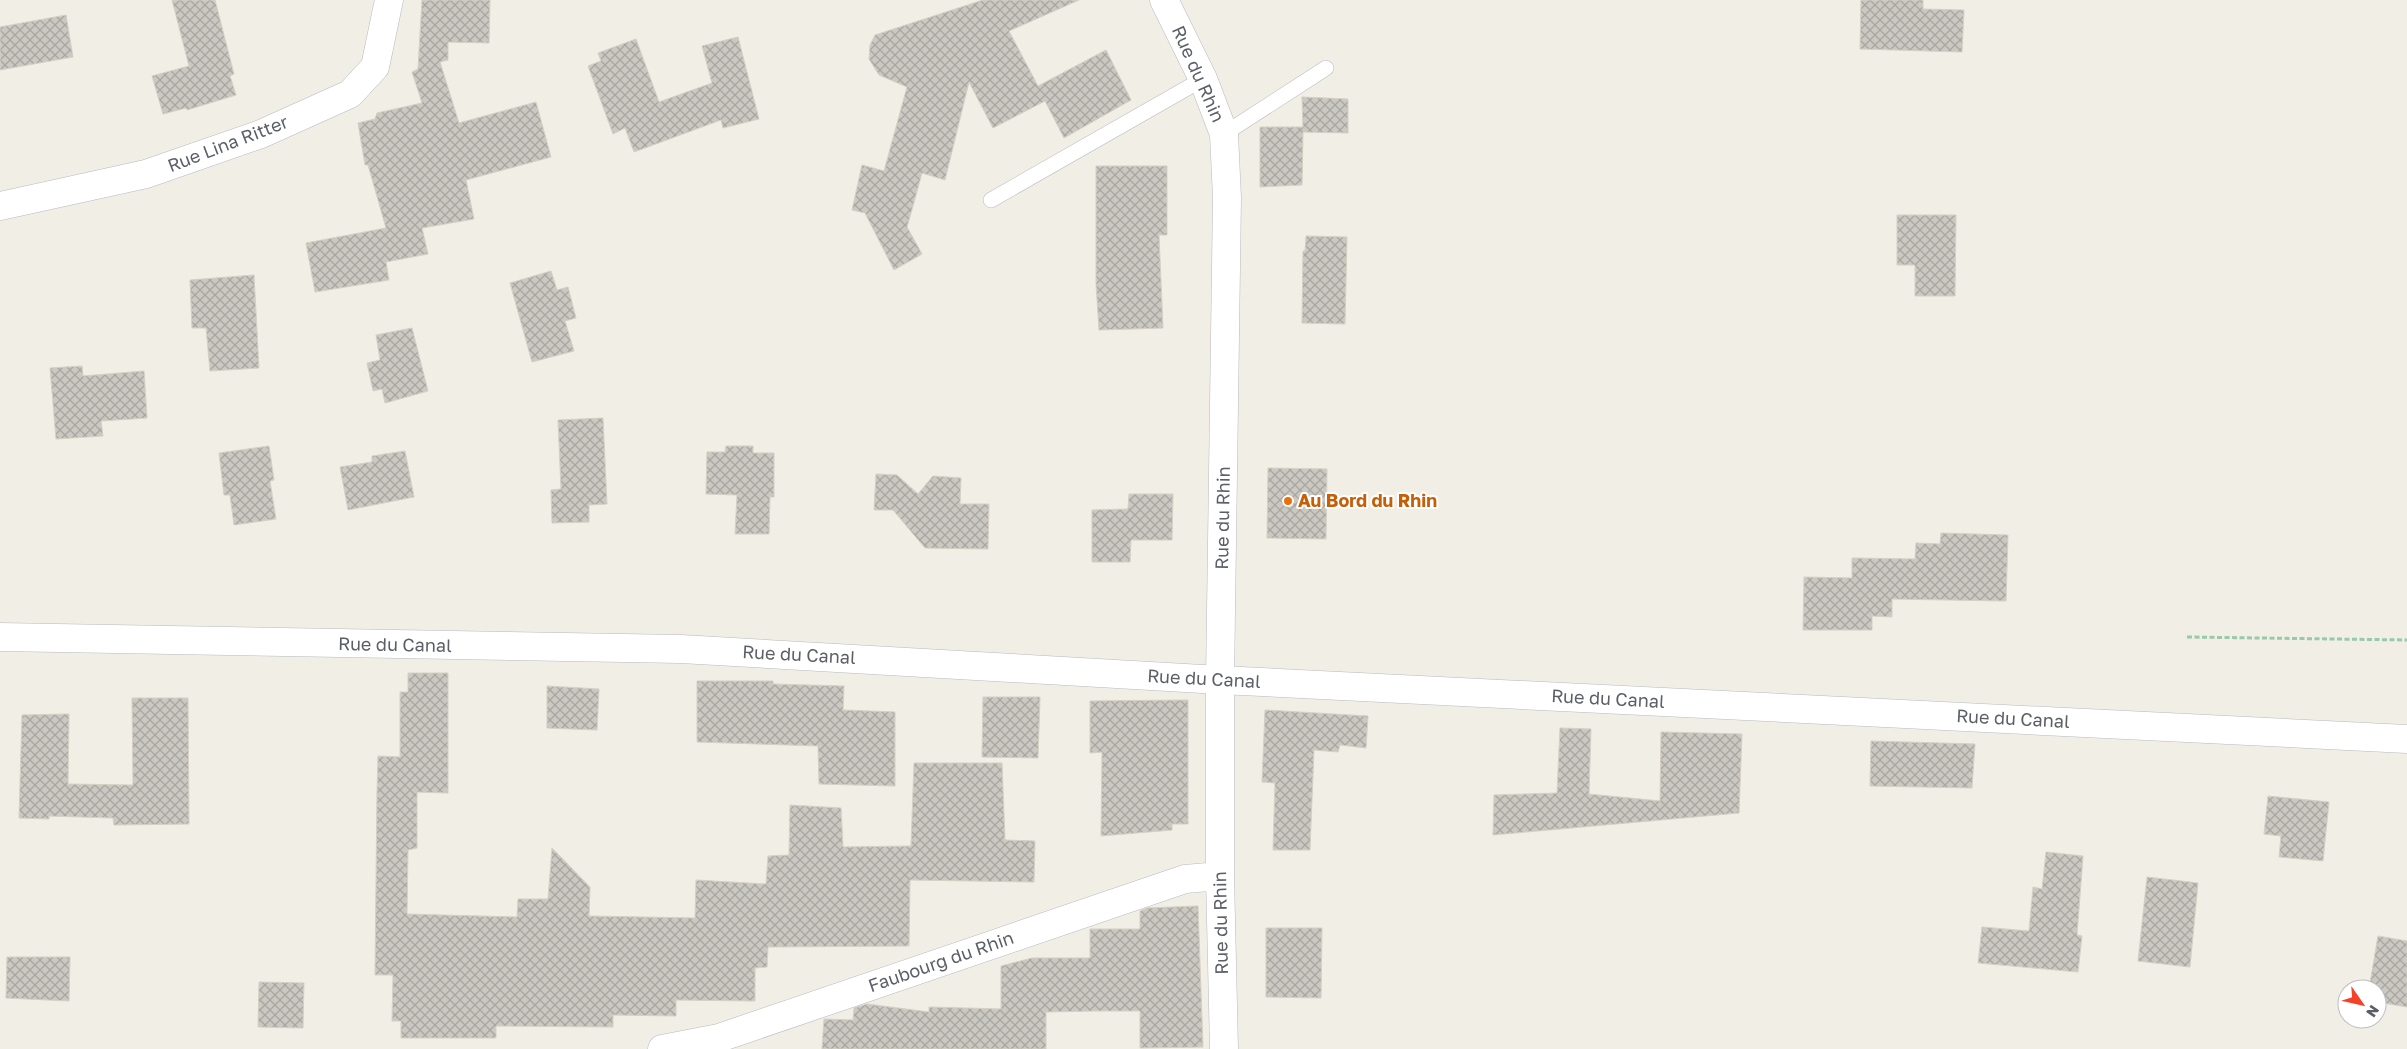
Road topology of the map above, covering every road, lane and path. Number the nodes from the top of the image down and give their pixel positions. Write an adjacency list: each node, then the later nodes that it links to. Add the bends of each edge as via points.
1 (389, 0): 7 (street, Rue Lina Ritter, via 375,67 350,94 260,134 146,174)
2 (1164, 0): 4 (street, Rue du Rhin)
3 (1326, 68): 5 (lane)
4 (1203, 79): 5 (street, Rue du Rhin); 6 (lane)
5 (1224, 134): 11 (street, Rue du Rhin, via 1227,198)
6 (991, 200)
7 (0, 206)
8 (2187, 636): 10 (path)
9 (0, 637): 11 (street, Rue du Canal, via 681,648)
10 (2407, 640)
11 (1220, 680): 12 (street, Rue du Canal); 13 (street, Rue du Rhin)
12 (2407, 738)
13 (1220, 876): 14 (street, Faubourg du Rhin, via 1185,879 719,1038); 15 (street, Rue du Rhin)
14 (662, 1049)
15 (1224, 1049)

